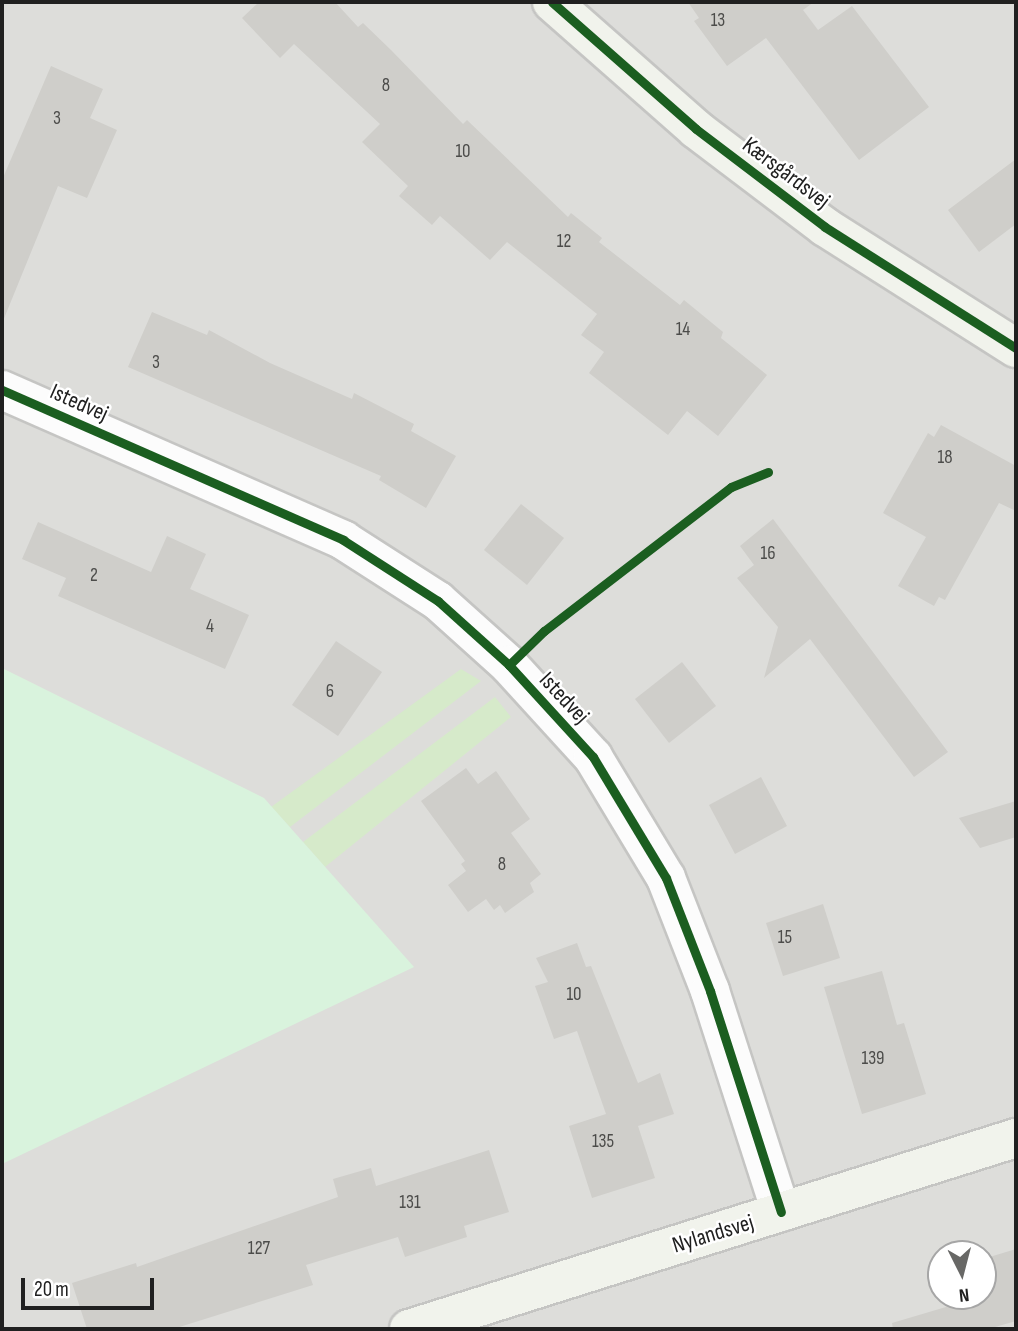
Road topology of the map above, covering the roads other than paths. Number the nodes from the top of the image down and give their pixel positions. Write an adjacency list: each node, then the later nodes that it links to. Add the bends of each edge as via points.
1 (552, 2): 2 (street, Kærsgårdsvej, via 696,129 825,228)
2 (1016, 348)
3 (2, 390): 5 (street, Istedvej, via 343,540 438,601 509,666 593,757 666,878 710,991)
4 (1016, 1138): 5 (street, Nylandsvej)
5 (781, 1213): 6 (street, Nylandsvej)
6 (409, 1329)

